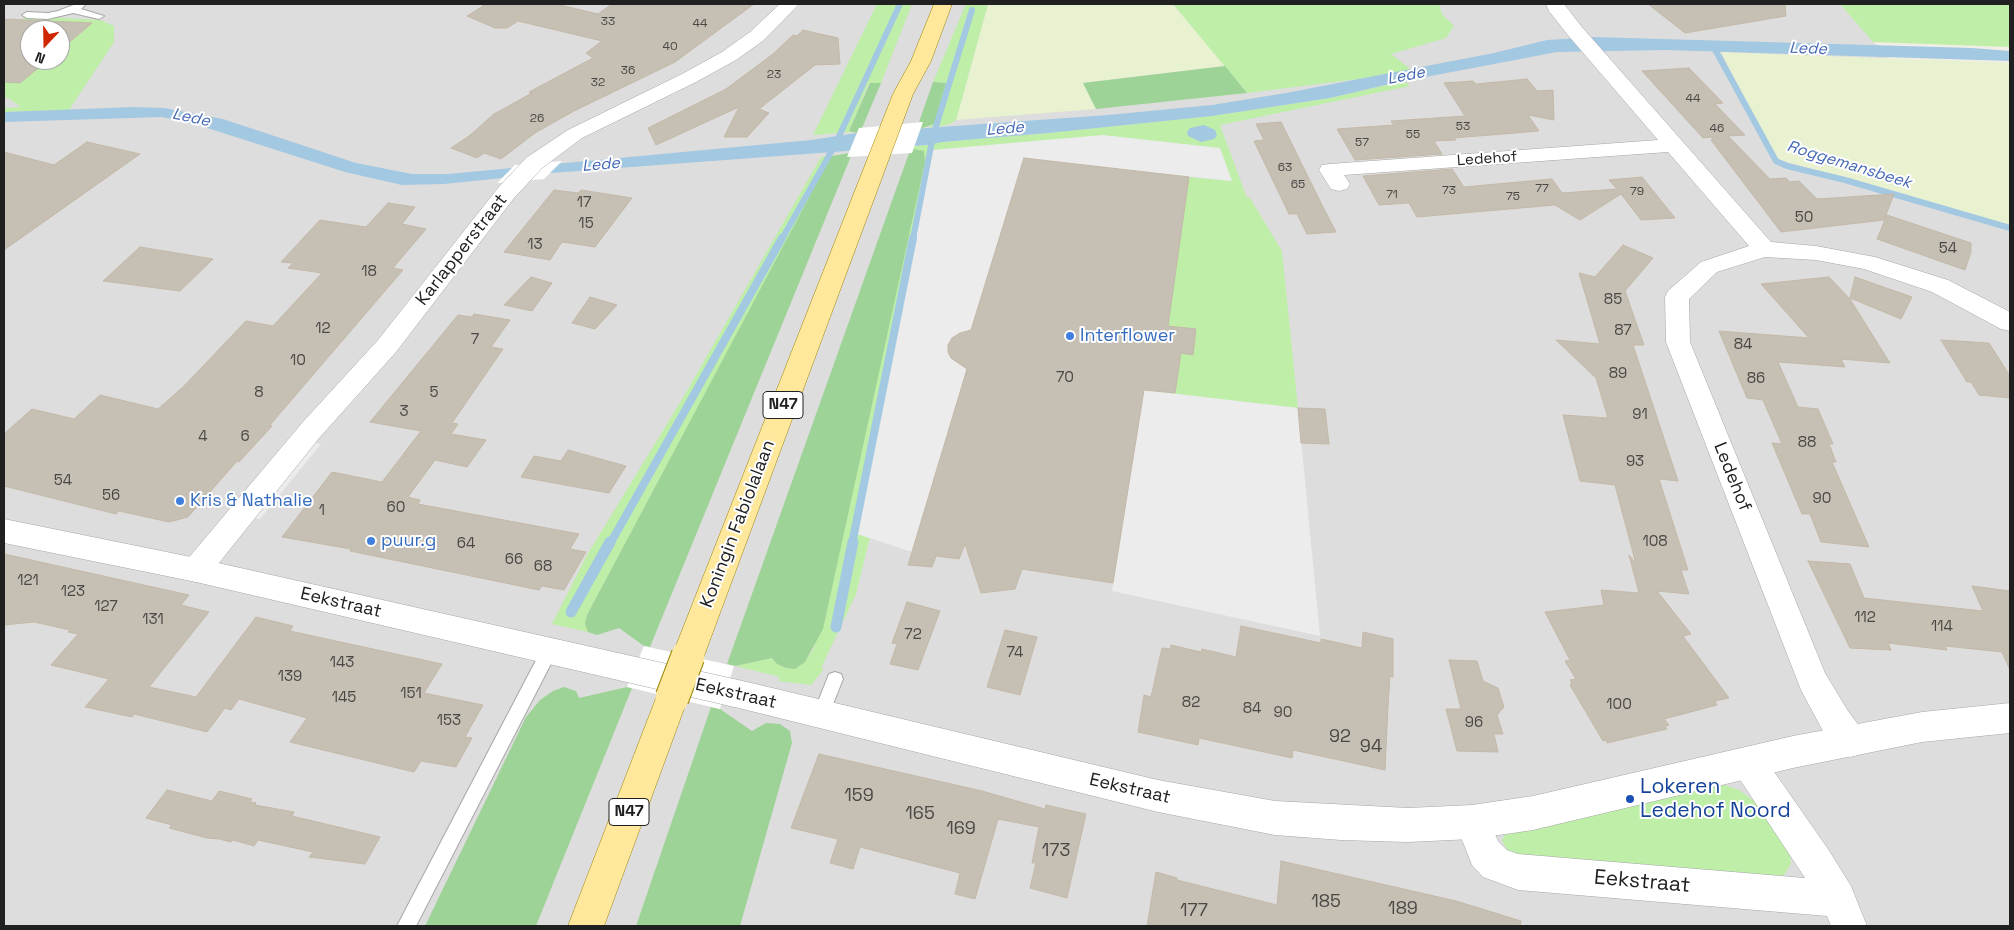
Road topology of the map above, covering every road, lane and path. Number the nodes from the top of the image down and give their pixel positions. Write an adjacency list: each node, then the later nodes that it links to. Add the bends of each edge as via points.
1 (82, 4): 6 (lane)
2 (790, 4): 15 (street, Karlapperstraat, via 745,46 703,71 575,134 526,172 387,346 311,430)
3 (925, 4): 9 (main road, Koningin Fabiolalaan / N47, via 910,42)
4 (943, 4): 9 (main road, Koningin Fabiolalaan / N47, via 921,61)
5 (1555, 4): 10 (street)
6 (73, 10): 7 (lane, via 48,16); 8 (lane)
7 (28, 15)
8 (99, 16)
9 (903, 94): 25 (main road, Koningin Fabiolalaan / N47, bridge)
10 (1672, 145): 11 (street, Ledehof); 12 (street)
11 (1331, 171)
12 (1764, 249): 13 (street, Ledehof, via 1816,253 1867,262 1940,286 1975,302); 20 (street, Ledehof, via 1709,267 1677,297 1678,342 1812,680)
13 (2010, 324)
14 (4, 531): 15 (street, Eekstraat)
15 (196, 570): 16 (street, Eekstraat)
16 (550, 650): 18 (street, Eekstraat); 24 (lane)
17 (836, 679): 18 (lane)
18 (821, 714): 22 (street, Eekstraat, via 1222,810 1341,824)
19 (2010, 718): 20 (street, Eekstraat, via 1922,727)
20 (1851, 742): 21 (street, Eekstraat)
21 (1749, 764): 22 (street, Eekstraat, via 1534,813); 23 (street, Eekstraat)
22 (1472, 822): 23 (street, Eekstraat, via 1485,853 1496,864 1518,872)
23 (1843, 912)
24 (406, 926)
25 (586, 926)

